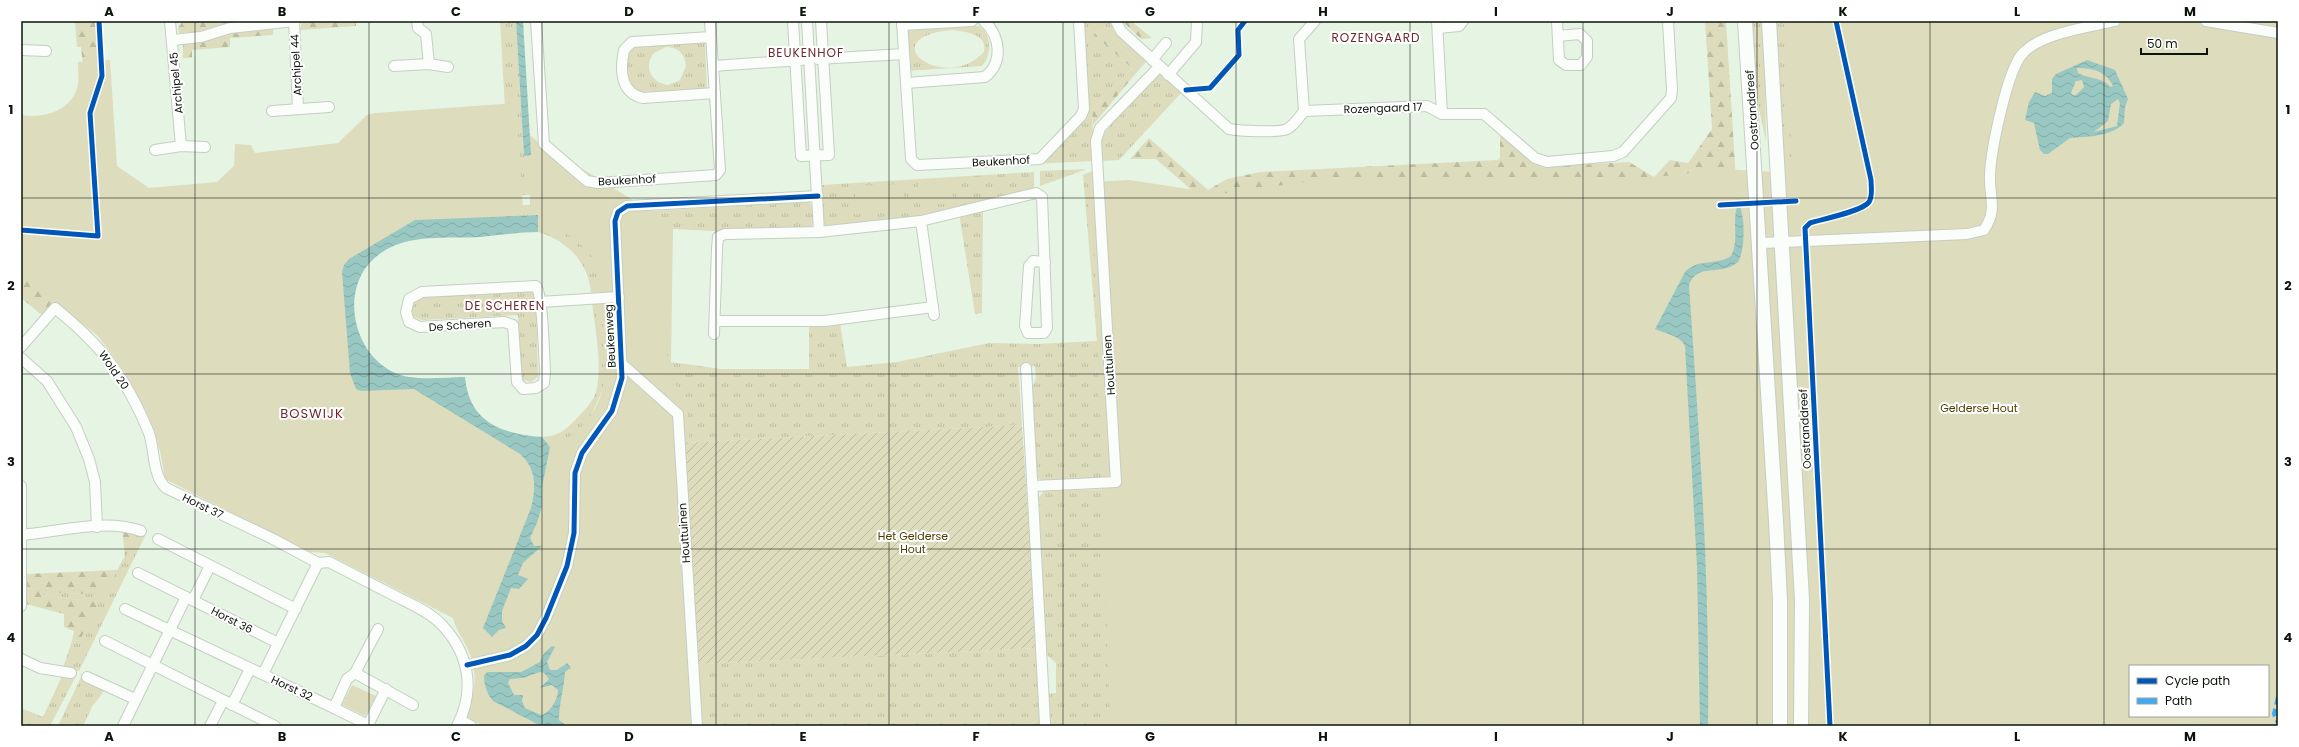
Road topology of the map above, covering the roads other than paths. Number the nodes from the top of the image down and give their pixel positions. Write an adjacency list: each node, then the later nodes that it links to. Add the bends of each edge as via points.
1 (170, 21): 28 (street, Archipel 45)
2 (294, 21): 22 (street); 45 (street, Archipel 44)
3 (417, 21): 37 (street, via 418,28 426,34)
4 (536, 21): 43 (street, Beukenhof, via 544,144 587,181 598,183 716,175 720,170)
5 (710, 21): 27 (street, Beukenhof)
6 (793, 21): 35 (street)
7 (807, 21): 34 (street)
8 (821, 21): 33 (street)
9 (972, 21): 23 (street, Beukenhof)
10 (984, 21): 42 (street, via 992,28 998,48 990,72 984,77)
11 (1079, 21): 42 (street, Beukenhof, via 1084,109 1081,116 1040,159 917,165 911,158)
12 (1116, 21): 36 (street, via 1122,31)
13 (1197, 21): 41 (street, via 1196,42)
14 (1315, 21): 47 (street, via 1300,39)
15 (1463, 21): 24 (street, via 1459,26)
16 (1557, 21): 26 (street)
17 (1668, 21): 48 (street, Rozengaard 17, via 1671,98 1623,152 1613,156 1547,162 1535,158 1484,114)
18 (1746, 21): 57 (main road, Oostranddreef)
19 (1769, 21): 56 (main road, Oostranddreef)
20 (2115, 21): 56 (street, via 2042,41 2023,53 2010,81 1998,122 1990,174 1993,216 1984,230 1967,234)
21 (2206, 21): 25 (street)
22 (254, 23): 28 (street, via 201,37)
23 (902, 23): 32 (street, Beukenhof)
24 (1437, 25): 48 (street)
25 (2278, 33)
26 (1558, 36)
27 (711, 37): 39 (street, Beukenhof); 43 (street, via 632,42 624,50 622,77 626,89 634,96 643,98)
28 (173, 40): 49 (street, Archipel 45)
29 (1166, 43): 36 (street)
30 (21, 50): 31 (street)
31 (46, 51)
32 (904, 54): 33 (street); 42 (street, Beukenhof)
33 (823, 58): 34 (street); 52 (street, via 829,155)
34 (810, 59): 35 (street); 52 (street)
35 (795, 60): 39 (street); 52 (street, via 801,156)
36 (1156, 63): 41 (street); 68 (street, Houttuinen, via 1100,128 1096,141 1116,482)
37 (429, 64): 38 (street); 40 (street)
38 (394, 66)
39 (713, 66): 43 (street, Beukenhof)
40 (448, 67)
41 (1168, 75): 47 (street, via 1229,129 1286,130)
42 (906, 82)
43 (715, 93)
44 (329, 107): 45 (street, Archipel 44)
45 (298, 109): 46 (street, Archipel 44)
46 (272, 111)
47 (1304, 111): 48 (street, Rozengaard 17, via 1427,106)
48 (1442, 114)
49 (182, 146): 50 (street); 51 (street)
50 (206, 148)
51 (155, 150)
52 (816, 155): 53 (street)
53 (818, 196): 55 (street); 59 (street, Beukenweg, via 626,206 618,212 615,221)
54 (921, 221): 55 (street); 58 (street, via 1036,193 1042,197); 61 (street, via 934,311 825,321)
55 (819, 232): 61 (street, via 725,234 718,237)
56 (1782, 242): 57 (street); 108 (main road, Oostranddreef, via 1802,600)
57 (1761, 243): 107 (main road, Oostranddreef, via 1780,600)
58 (1045, 262): 58 (street, via 1033,261 1029,266 1024,326 1028,332 1044,333 1047,328)
59 (619, 297): 60 (street); 65 (street, Beukenweg)
60 (540, 302): 60 (street, De Scheren, via 544,383 536,388 523,389 517,382 513,325 504,322 420,327 409,322 406,312 409,299 422,292 536,286)
61 (715, 321): 62 (street)
62 (714, 334)
63 (21, 347): 69 (street, Wold 20, via 56,308 88,335 108,357 123,380 149,435 162,484)
64 (21, 358): 70 (street, via 47,381 76,427 95,482)
65 (622, 364): 87 (street, Beukenweg, via 622,378 612,411 582,453 574,473 574,533 571,550 543,624 526,646 510,655); 106 (street, Houttuinen, via 678,414)
66 (1026, 368): 68 (street)
67 (21, 486): 72 (street)
68 (1034, 486): 101 (street)
69 (172, 491): 74 (street, Horst 37)
70 (97, 527): 71 (street, via 129,526); 72 (street)
71 (142, 531)
72 (21, 535): 78 (street)
73 (158, 540): 75 (street)
74 (318, 563): 80 (street); 87 (street, Horst 37, via 329,562 422,610 440,623 452,637)
75 (210, 566): 77 (street); 80 (street)
76 (138, 573): 77 (street, Horst 36)
77 (190, 599): 82 (street); 84 (street, Horst 36)
78 (21, 606)
79 (125, 609): 82 (street)
80 (296, 609): 84 (street)
81 (378, 629): 90 (street)
82 (170, 630): 86 (street); 88 (street)
83 (105, 641): 86 (street)
84 (278, 643): 91 (street)
85 (21, 659): 89 (street, via 40,668)
86 (152, 665): 94 (street); 95 (street)
87 (467, 665): 100 (street, Horst 37, via 468,692)
88 (250, 668): 91 (street, Horst 32); 96 (street)
89 (71, 673)
90 (355, 673): 93 (street); 98 (street, via 347,679)
91 (263, 674): 98 (street, Horst 32)
92 (87, 677): 94 (street)
93 (386, 689): 97 (street); 99 (street, Horst 32, via 368,725)
94 (136, 699): 102 (street)
95 (223, 701): 96 (street); 103 (street)
96 (232, 705): 104 (street)
97 (414, 705)
98 (334, 708): 99 (street, Horst 32)
99 (356, 723)
100 (459, 723): 105 (street)
101 (1045, 724)
102 (123, 726)
103 (210, 726)
104 (274, 726)
105 (471, 726)
106 (697, 726)
107 (1780, 726)
108 (1801, 726)

